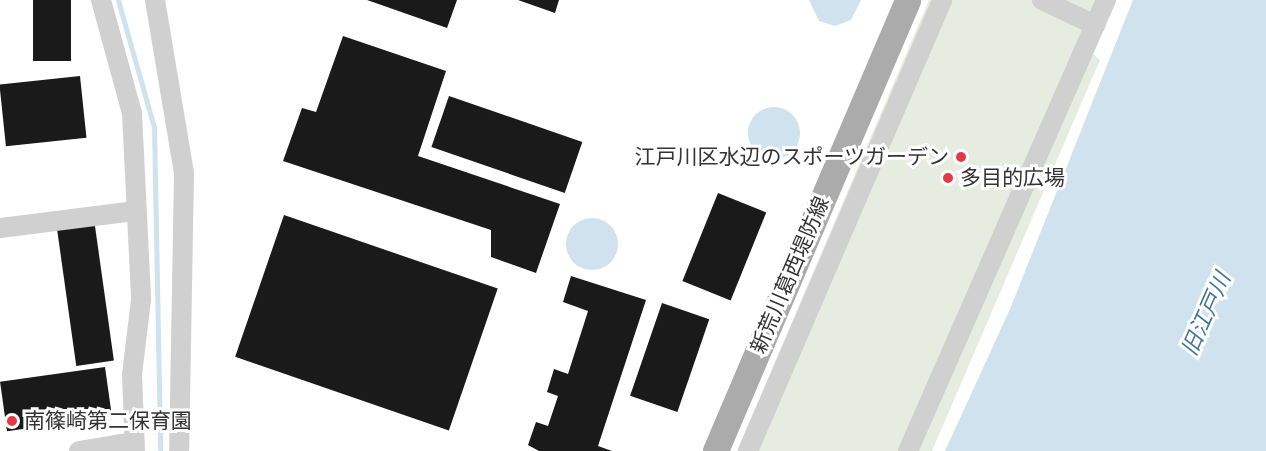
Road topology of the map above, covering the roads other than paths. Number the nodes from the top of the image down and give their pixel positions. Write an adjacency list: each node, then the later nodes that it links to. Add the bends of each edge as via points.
1 (101, 0): 8 (street, via 132,113)
2 (155, 0): 12 (street, via 184,173)
3 (908, 0): 13 (main road, 新荒川葛西堤防線)
4 (942, 0): 14 (street)
5 (1042, 0): 7 (street)
6 (1106, 0): 7 (street)
7 (1095, 25): 15 (street)
8 (134, 211): 9 (street); 10 (street, via 141,300 132,374)
9 (0, 228)
10 (134, 446): 11 (street)
11 (80, 451)
12 (179, 451)
13 (716, 451)
14 (748, 451)
15 (908, 451)

